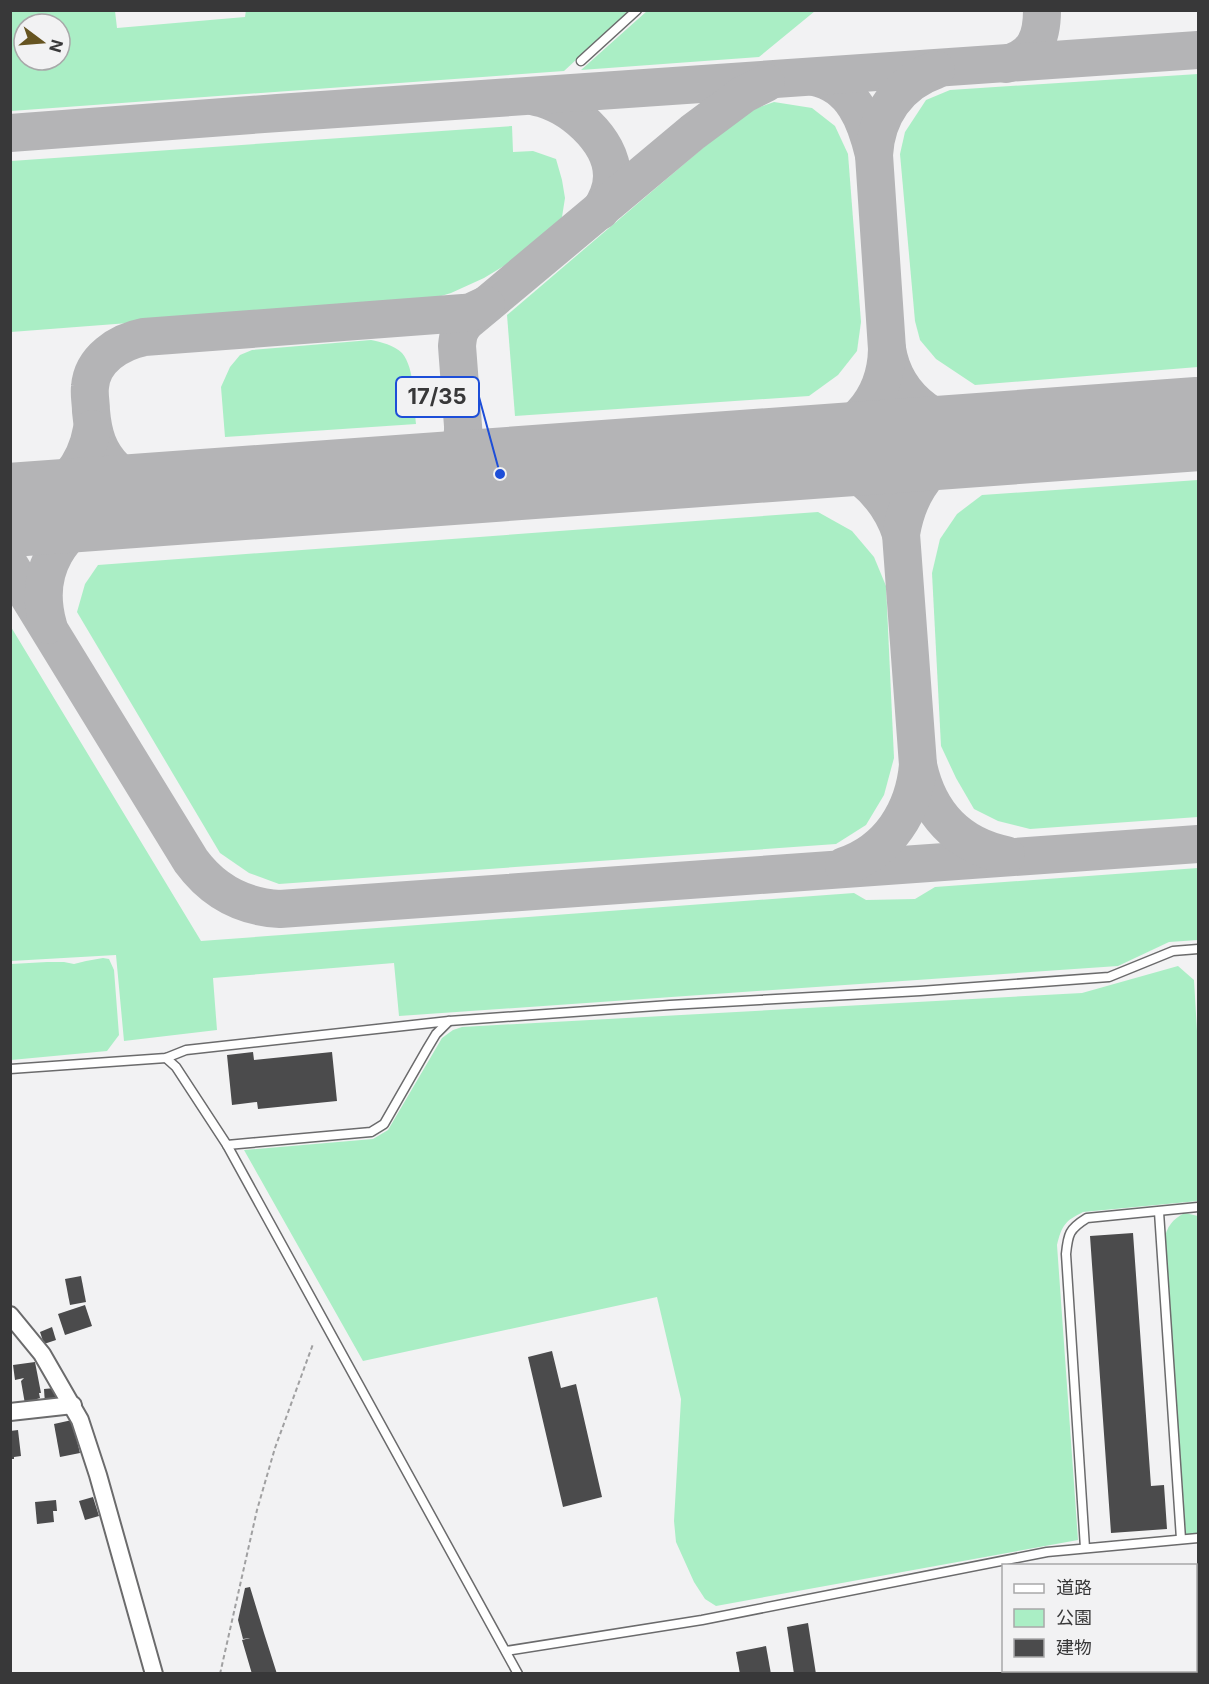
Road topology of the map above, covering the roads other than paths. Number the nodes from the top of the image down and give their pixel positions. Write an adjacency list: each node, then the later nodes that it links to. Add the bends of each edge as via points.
1 (637, 10): 2 (lane)
2 (581, 61)
3 (1198, 949): 4 (lane, via 1173,951 1109,977)
4 (449, 1021): 5 (lane, via 186,1050); 7 (lane, via 436,1034 384,1124 371,1132)
5 (166, 1058): 6 (lane); 7 (lane, via 176,1067)
6 (10, 1069)
7 (227, 1145): 16 (lane)
8 (1198, 1207): 9 (lane)
9 (1159, 1212): 14 (lane); 15 (lane, via 1087,1218 1068,1235 1066,1254)
10 (10, 1315): 11 (street, via 42,1354)
11 (73, 1405): 12 (street); 17 (street, via 98,1475)
12 (10, 1412)
13 (1198, 1538): 14 (lane)
14 (1182, 1539): 15 (lane)
15 (1085, 1548): 16 (lane, via 1047,1552 702,1620)
16 (506, 1651): 18 (lane)
17 (154, 1674)
18 (518, 1674)

